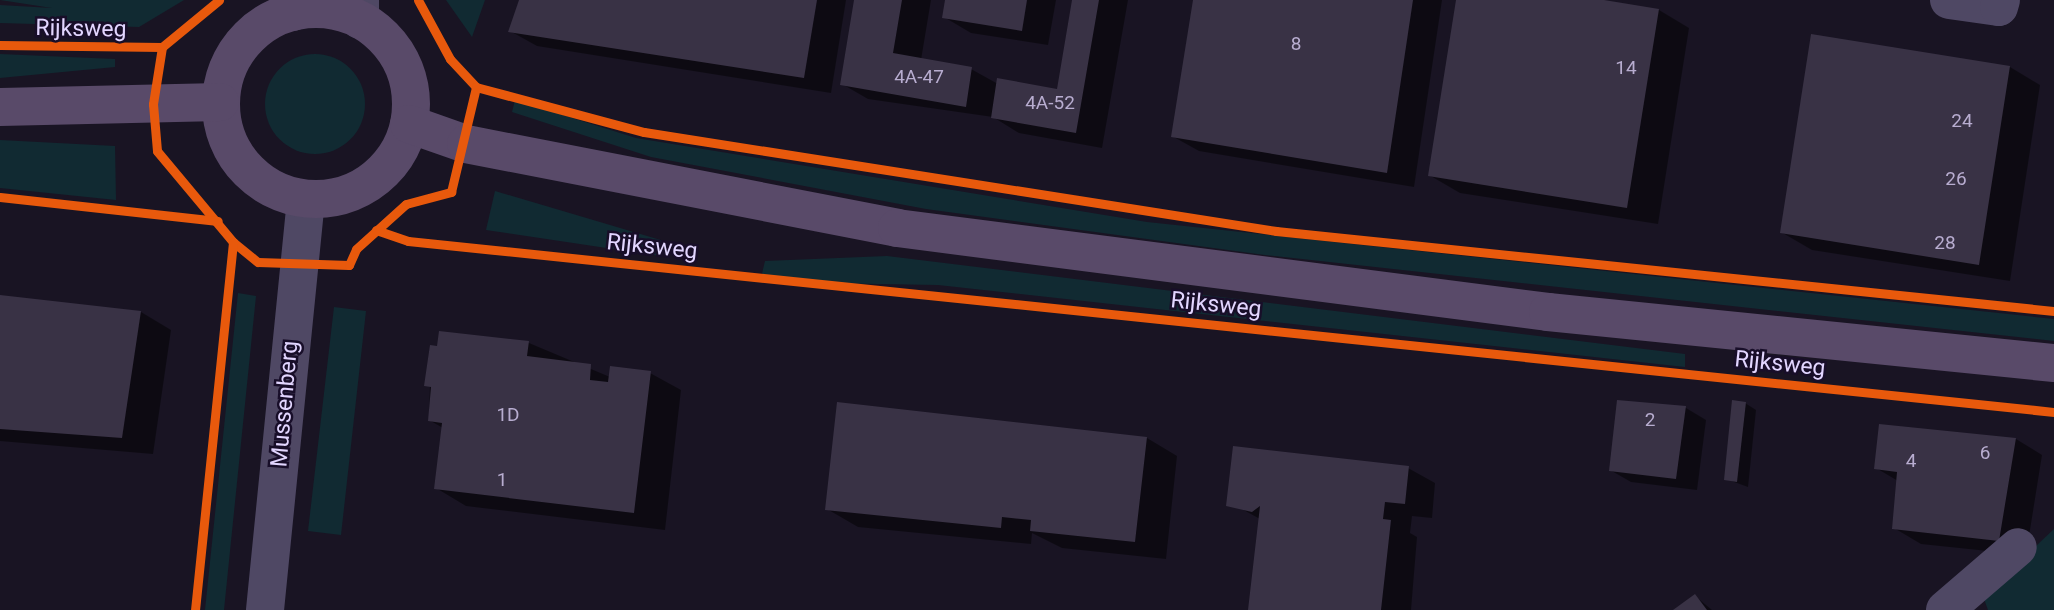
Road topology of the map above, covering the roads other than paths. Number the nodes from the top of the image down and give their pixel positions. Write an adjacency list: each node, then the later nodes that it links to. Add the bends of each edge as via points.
1 (1949, 0): 2 (street, via 2000,8)
2 (2001, 0)
3 (295, 6): 4 (main road); 5 (main road, via 269,21 236,51)
4 (360, 10): 7 (main road, via 400,61 410,93)
5 (220, 102): 6 (main road); 8 (main road, via 226,136 240,162 261,182)
6 (0, 107)
7 (409, 124): 8 (main road, via 398,153 373,181 338,197); 9 (main road, Rijksweg, via 466,145 897,228 1548,312)
8 (306, 199): 11 (street, Mussenberg)
9 (2054, 363)
10 (2018, 547): 12 (street)
11 (265, 610)
12 (1945, 610)

